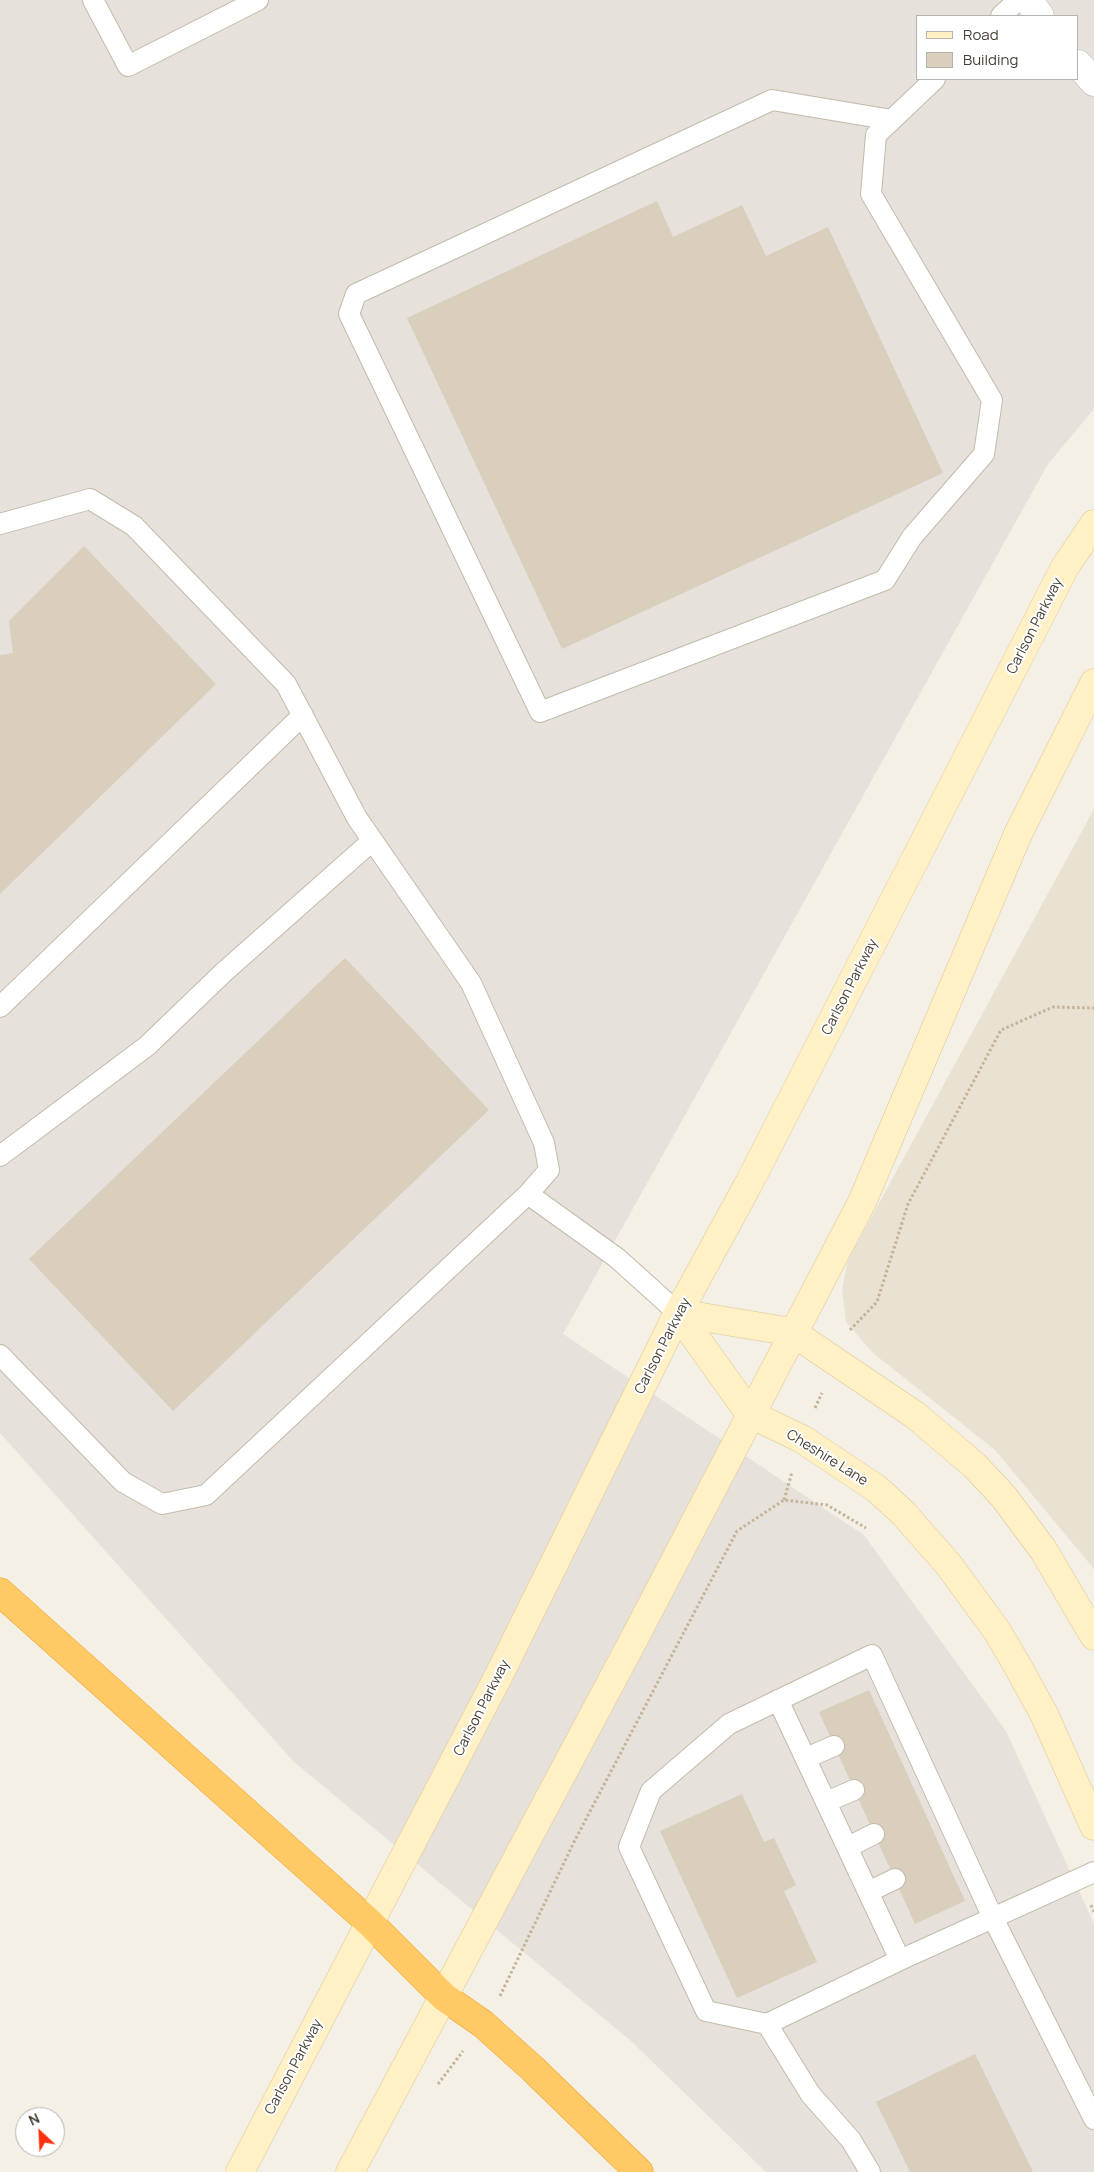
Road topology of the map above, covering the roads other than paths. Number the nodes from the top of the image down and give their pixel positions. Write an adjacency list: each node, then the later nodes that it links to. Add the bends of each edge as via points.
1 (93, 0): 2 (lane, via 128,66)
2 (258, 0)
3 (1018, 0): 5 (lane)
4 (1028, 0): 6 (street)
5 (1002, 15)
6 (1039, 15)
7 (1079, 65): 9 (street)
8 (934, 80): 10 (lane)
9 (1094, 82)
10 (892, 120): 10 (lane, via 876,136 871,194 992,400 984,454 912,537 885,580 540,712 349,314 356,294 772,100)
11 (0, 524): 14 (lane, via 90,499 134,526 286,684)
12 (1094, 524): 19 (main road, Carlson Parkway, via 1065,568 749,1183)
13 (1094, 683): 20 (main road, via 1018,834 862,1202)
14 (303, 715): 15 (lane); 16 (lane)
15 (372, 841): 17 (lane, via 224,972 147,1046); 18 (lane, via 471,983 544,1143 549,1170)
16 (0, 1007)
17 (0, 1156)
18 (528, 1194): 19 (lane, via 617,1258); 21 (lane, via 206,1495 162,1504 123,1482)
19 (678, 1313): 20 (main road); 22 (main road, Cheshire Lane); 37 (main road, Carlson Parkway, via 500,1673)
20 (792, 1332): 22 (main road); 24 (main road, via 915,1415 974,1465 1004,1497 1044,1551)
21 (0, 1355)
22 (750, 1414): 30 (main road, Cheshire Lane, via 802,1439 851,1470 877,1489 927,1538 972,1594 1009,1651 1044,1714); 39 (main road)
23 (0, 1592): 37 (highway)
24 (1094, 1636)
25 (778, 1700): 27 (lane); 36 (lane, via 872,1655 892,1719 912,1763 953,1852); 40 (lane, via 729,1724 651,1790 629,1847 706,2012)
26 (834, 1746): 27 (lane)
27 (806, 1758): 29 (lane)
28 (854, 1790): 29 (lane)
29 (826, 1802): 32 (lane)
30 (1094, 1826)
31 (874, 1834): 32 (lane)
32 (848, 1847): 35 (lane)
33 (1086, 1876): 36 (lane)
34 (895, 1879): 35 (lane)
35 (868, 1892): 38 (lane)
36 (993, 1918): 38 (lane); 41 (lane)
37 (370, 1923): 39 (highway); 42 (main road, Carlson Parkway)
38 (900, 1960): 40 (lane)
39 (444, 1997): 43 (main road); 44 (highway, via 483,2024)
40 (767, 2024): 45 (lane, via 811,2095 851,2140)
41 (1094, 2119)
42 (240, 2172)
43 (350, 2172)
44 (639, 2172)
45 (870, 2172)

